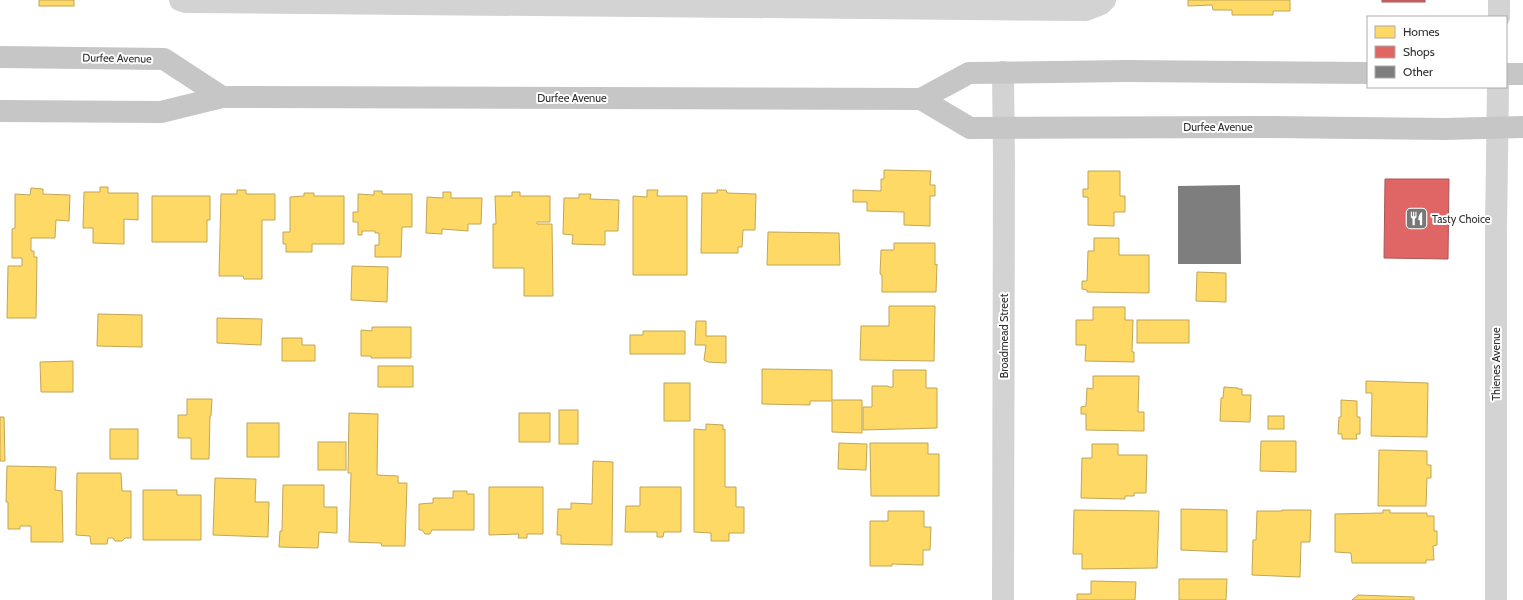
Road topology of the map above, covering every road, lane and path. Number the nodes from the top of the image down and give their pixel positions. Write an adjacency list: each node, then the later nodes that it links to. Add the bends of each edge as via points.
1 (180, 0): 4 (street)
2 (1105, 0): 5 (street, via 1086,10)
3 (1499, 0): 6 (street)
4 (462, 2): 5 (street)
5 (794, 4)
6 (1499, 16)
7 (0, 57): 13 (main road, Durfee Avenue, via 164,58)
8 (1003, 72): 9 (main road, Durfee Avenue); 14 (main road, Durfee Avenue, via 969,73); 18 (street, Broadmead Street)
9 (1367, 73)
10 (1507, 74): 11 (main road)
11 (1523, 74)
12 (1498, 88): 16 (street, Thienes Avenue)
13 (222, 97): 14 (main road, Durfee Avenue); 15 (main road, Durfee Avenue, via 161,112)
14 (921, 99): 18 (main road, Durfee Avenue, via 970,128)
15 (0, 111)
16 (1497, 127): 17 (main road, Durfee Avenue); 18 (main road, Durfee Avenue); 20 (street, Thienes Avenue)
17 (1523, 127)
18 (1004, 128): 19 (street, Broadmead Street)
19 (1003, 600)
20 (1496, 600)

